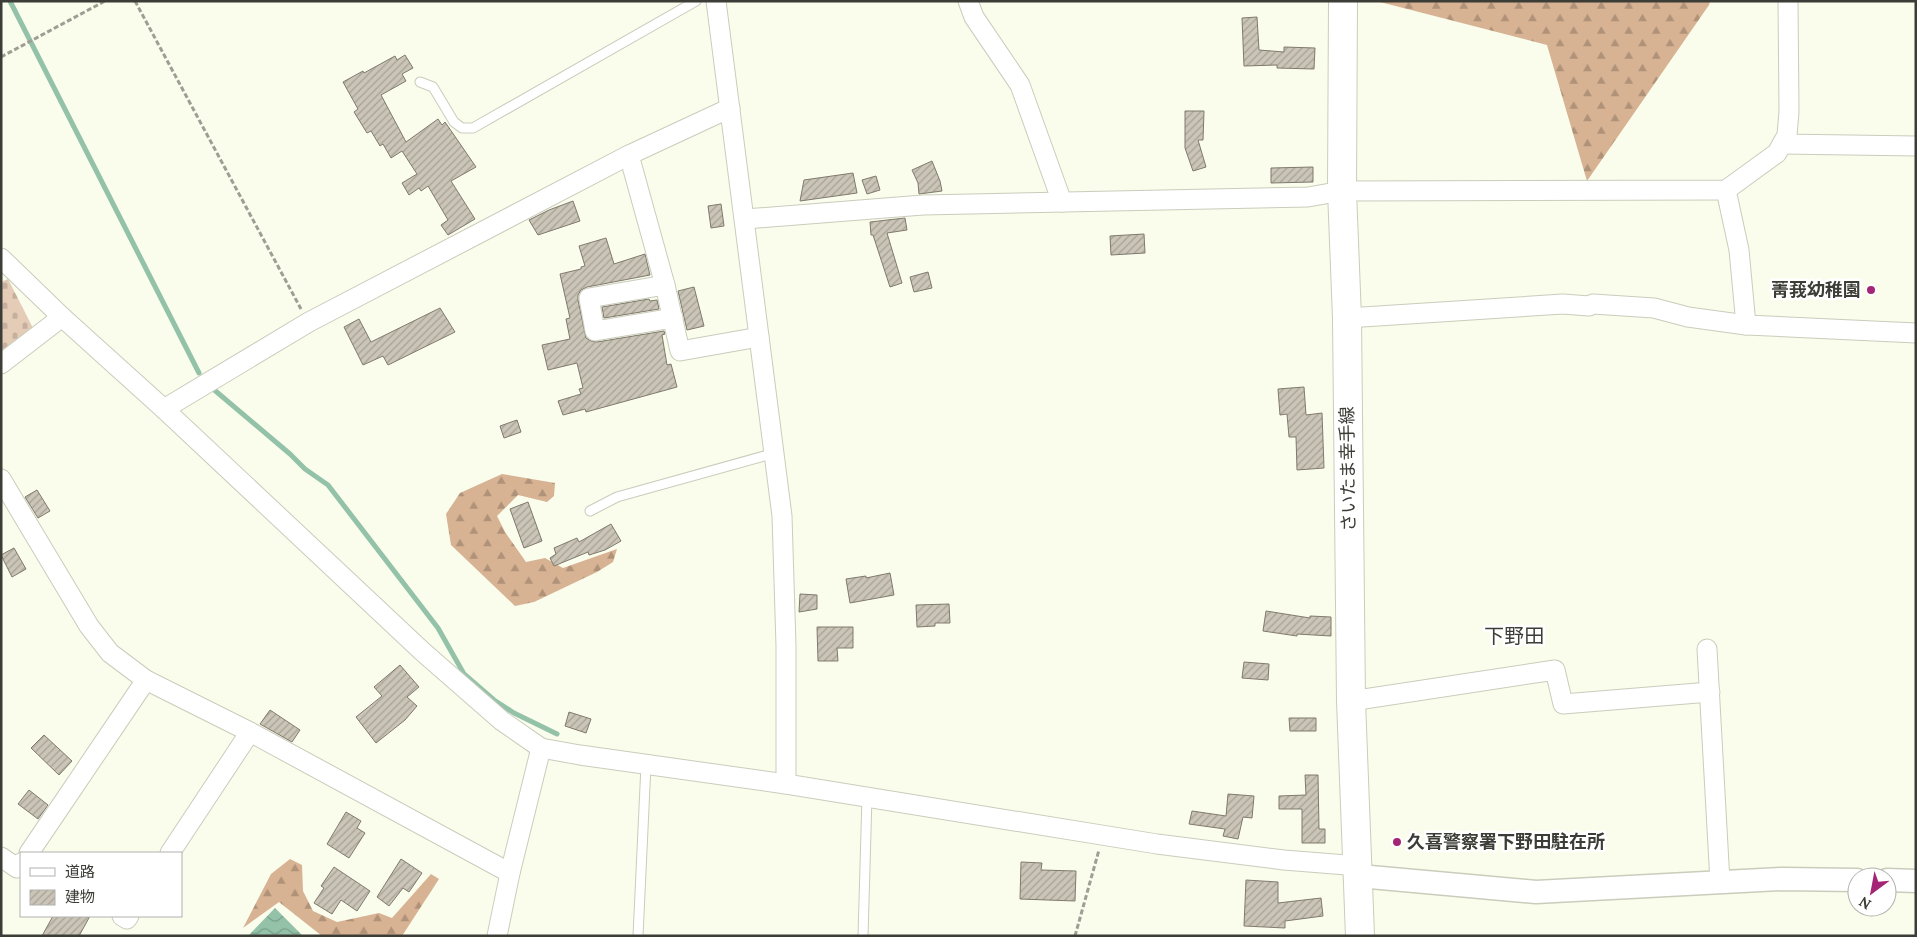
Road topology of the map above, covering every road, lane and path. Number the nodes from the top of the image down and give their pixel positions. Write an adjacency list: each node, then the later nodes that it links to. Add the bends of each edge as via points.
1 (104, 1): 8 (path)
2 (135, 1): 23 (path)
3 (696, 1): 9 (lane, via 473,128 462,128 454,122 433,87)
4 (716, 1): 10 (street)
5 (968, 1): 16 (street, via 974,17 1020,86)
6 (1343, 1): 15 (main road, さいたま幸手線)
7 (1788, 1): 11 (street, via 1789,112)
8 (1, 57)
9 (420, 82)
10 (730, 108): 13 (street); 17 (street)
11 (1782, 144): 12 (street); 14 (street, via 1777,153)
12 (1916, 146)
13 (629, 155): 19 (street); 23 (street)
14 (1726, 190): 15 (street); 24 (street, via 1739,250)
15 (1342, 192): 16 (street, via 1308,197); 22 (main road, さいたま幸手線)
16 (1062, 202): 17 (street, via 923,205)
17 (745, 220): 26 (street)
18 (1, 258): 20 (street)
19 (666, 285): 21 (street); 21 (street, via 589,298 595,331)
20 (62, 317): 27 (street); 28 (street)
21 (673, 318): 26 (street, via 680,351)
22 (1346, 318): 24 (street, via 1593,304 1654,308 1688,317); 35 (main road, さいたま幸手線)
23 (308, 322): 28 (street)
24 (1746, 325): 25 (street)
25 (1916, 333)
26 (759, 337): 29 (street)
27 (1, 364)
28 (164, 409): 37 (street, via 423,652 502,721)
29 (775, 453): 31 (lane, via 617,497); 39 (street, via 782,516)
30 (1, 479): 33 (street, via 89,626 110,653)
31 (590, 511)
32 (1707, 650): 34 (street)
33 (146, 680): 36 (street); 42 (street)
34 (1710, 692): 35 (street, via 1563,704 1555,670); 51 (street)
35 (1351, 701): 46 (main road, さいたま幸手線)
36 (250, 732): 43 (street); 47 (street)
37 (541, 748): 38 (street); 47 (street)
38 (646, 764): 39 (street); 53 (lane)
39 (786, 784): 40 (street)
40 (867, 797): 41 (street); 54 (lane)
41 (1103, 836): 46 (street); 55 (path)
42 (30, 852)
43 (171, 852)
44 (1, 857): 45 (street, via 17,868)
45 (20, 864)
46 (1359, 871): 51 (street, via 1536,892); 56 (main road, さいたま幸手線)
47 (510, 873): 52 (street)
48 (1847, 880): 51 (street)
49 (1897, 880): 50 (street)
50 (1916, 881)
51 (1720, 882)
52 (496, 936)
53 (638, 936)
54 (863, 936)
55 (1074, 936)
56 (1360, 936)

